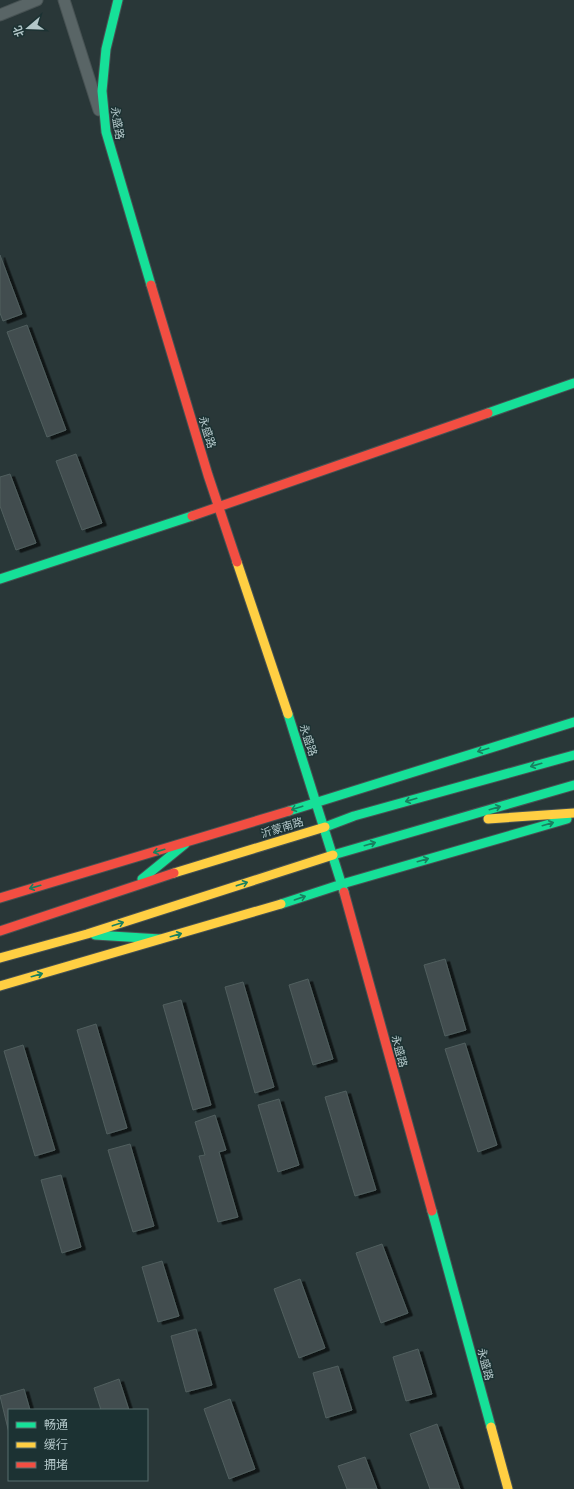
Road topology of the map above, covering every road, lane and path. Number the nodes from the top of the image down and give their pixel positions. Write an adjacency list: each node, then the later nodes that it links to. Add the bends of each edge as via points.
1 (37, 0): 4 (street)
2 (64, 0): 5 (street)
3 (118, 0): 5 (main road, 永盛路, via 106,48 102,91)
4 (0, 15)
5 (106, 132): 7 (main road, 永盛路)
6 (574, 383): 7 (main road)
7 (218, 506): 8 (main road); 12 (main road, 永盛路)
8 (0, 579)
9 (574, 722): 12 (main road, one-way to 12)
10 (574, 755): 16 (main road, 沂蒙南路, one-way to 16, via 354,816)
11 (574, 785): 15 (main road, one-way to 11)
12 (317, 802): 16 (main road, 永盛路); 17 (main road, one-way to 17)
13 (574, 813): 15 (main road)
14 (574, 817): 20 (main road, one-way to 14)
15 (448, 822): 18 (main road, one-way to 15)
16 (325, 827): 18 (main road, 永盛路); 19 (main road, 沂蒙南路)
17 (185, 844): 19 (main road); 21 (main road, one-way to 21)
18 (333, 855): 20 (main road, 永盛路); 23 (main road, one-way to 18)
19 (137, 884): 22 (main road, 沂蒙南路)
20 (342, 884): 24 (main road, one-way to 20); 27 (main road, 永盛路)
21 (0, 898)
22 (0, 931)
23 (87, 934): 24 (main road); 25 (main road)
24 (160, 939): 26 (main road, one-way to 24)
25 (0, 958)
26 (0, 986)
27 (508, 1489)

